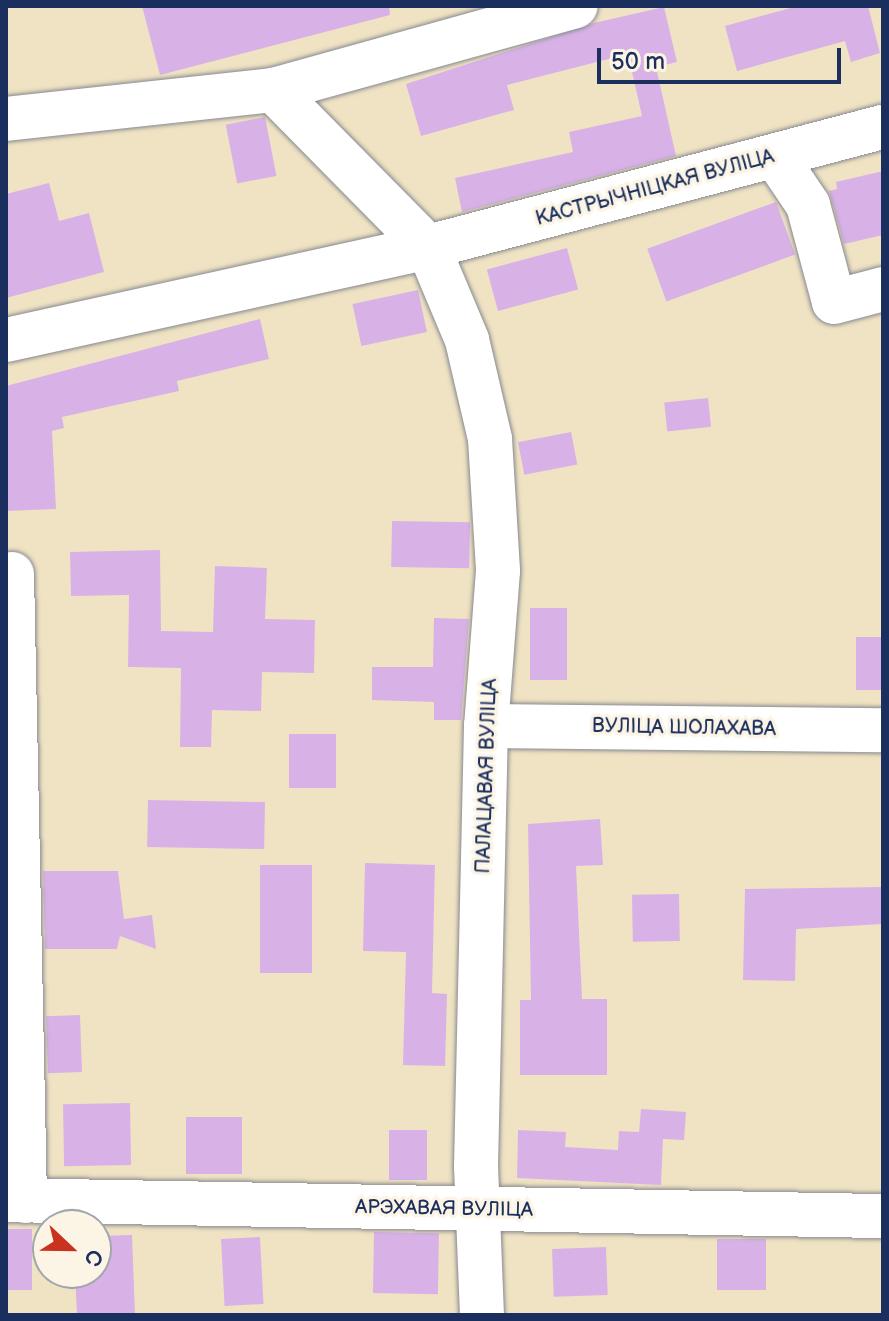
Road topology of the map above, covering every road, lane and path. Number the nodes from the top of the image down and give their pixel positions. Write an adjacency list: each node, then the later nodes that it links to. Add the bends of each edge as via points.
1 (576, 6): 2 (street)
2 (273, 90): 3 (street); 6 (street)
3 (6, 119)
4 (883, 127): 5 (street, КАСТРЫЧНІЦКАЯ ВУЛІЦА)
5 (775, 156): 6 (street, КАСТРЫЧНІЦКАЯ ВУЛІЦА); 7 (street, via 808,205 834,302)
6 (428, 247): 8 (street, КАСТРЫЧНІЦКАЯ ВУЛІЦА); 10 (street, ПАЛАЦАВАЯ ВУЛІЦА, via 467,340 490,439 498,571)
7 (883, 289)
8 (6, 340)
9 (12, 574): 12 (street)
10 (486, 726): 11 (street, ВУЛІЦА ШОЛАХАВА); 13 (street, ПАЛАЦАВАЯ ВУЛІЦА)
11 (883, 730)
12 (15, 1200): 13 (street, АРЭХАВАЯ ВУЛІЦА)
13 (475, 1210): 14 (street, АРЭХАВАЯ ВУЛІЦА); 15 (street, ПАЛАЦАВАЯ ВУЛІЦА)
14 (883, 1216)
15 (482, 1315)

